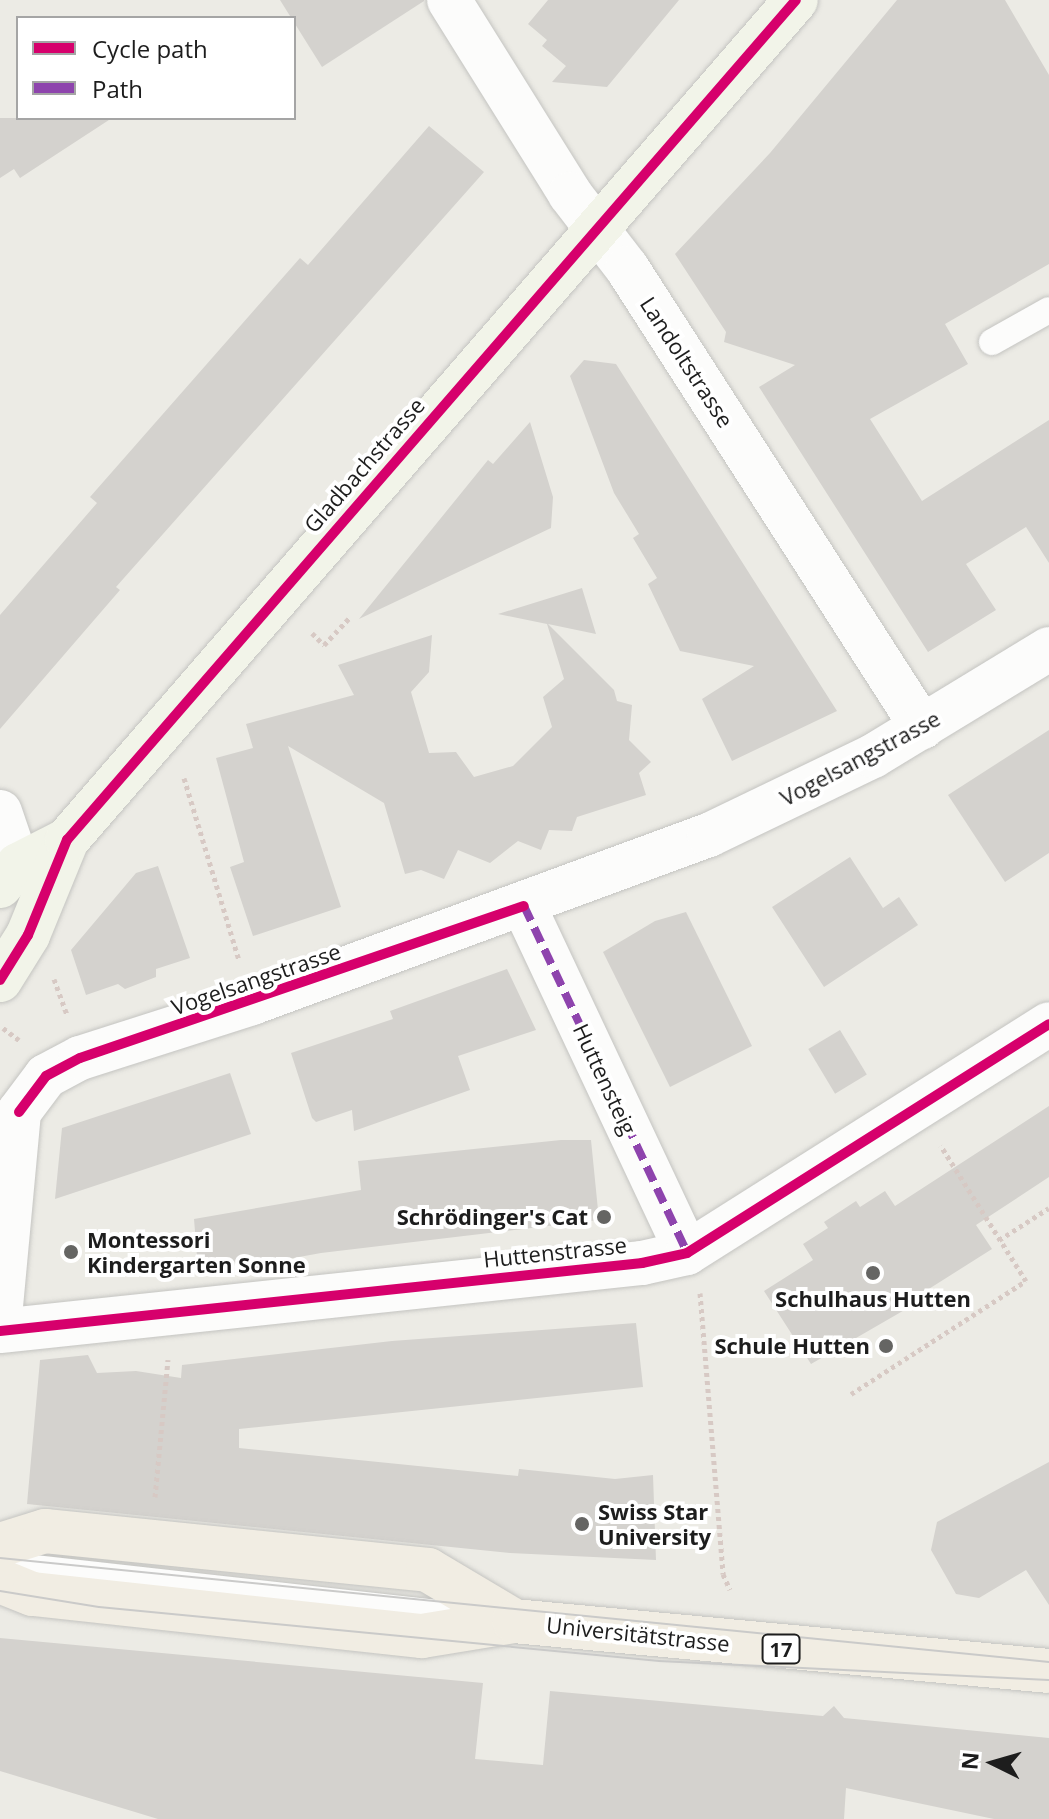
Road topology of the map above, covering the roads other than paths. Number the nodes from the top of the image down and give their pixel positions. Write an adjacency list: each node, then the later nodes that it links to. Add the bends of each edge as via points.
1 (449, 0): 3 (street, Landoltstrasse)
2 (796, 0): 3 (street, Gladbachstrasse)
3 (596, 228): 7 (street, Landoltstrasse); 9 (street, Gladbachstrasse)
4 (1049, 310): 5 (lane)
5 (992, 342)
6 (1049, 649): 7 (street, Vogelsangstrasse)
7 (922, 727): 11 (street, Vogelsangstrasse, via 709,835)
8 (0, 812): 10 (street)
9 (67, 840): 10 (street, Gladbachstrasse); 12 (lane, Gladbachstrasse); 13 (street, Gladbachstrasse, via 28,935)
10 (9, 875)
11 (524, 906): 15 (street, Vogelsangstrasse, via 80,1058 46,1076); 16 (street, Huttensteig)
12 (0, 940)
13 (0, 980)
14 (1049, 1024): 16 (street, Huttenstrasse, via 917,1108)
15 (9, 1113): 17 (street)
16 (693, 1271): 18 (street, Huttenstrasse, via 642,1263)
17 (0, 1317)
18 (0, 1331)
19 (0, 1545): 22 (main road, Universitätstrasse / 17, via 45,1531 428,1570)
20 (0, 1564): 22 (lane, Universitätstrasse)
21 (0, 1581): 22 (main road, Universitätstrasse / 17, via 33,1594 422,1636)
22 (514, 1621): 23 (main road, Universitätstrasse / 17)
23 (1044, 1662)

